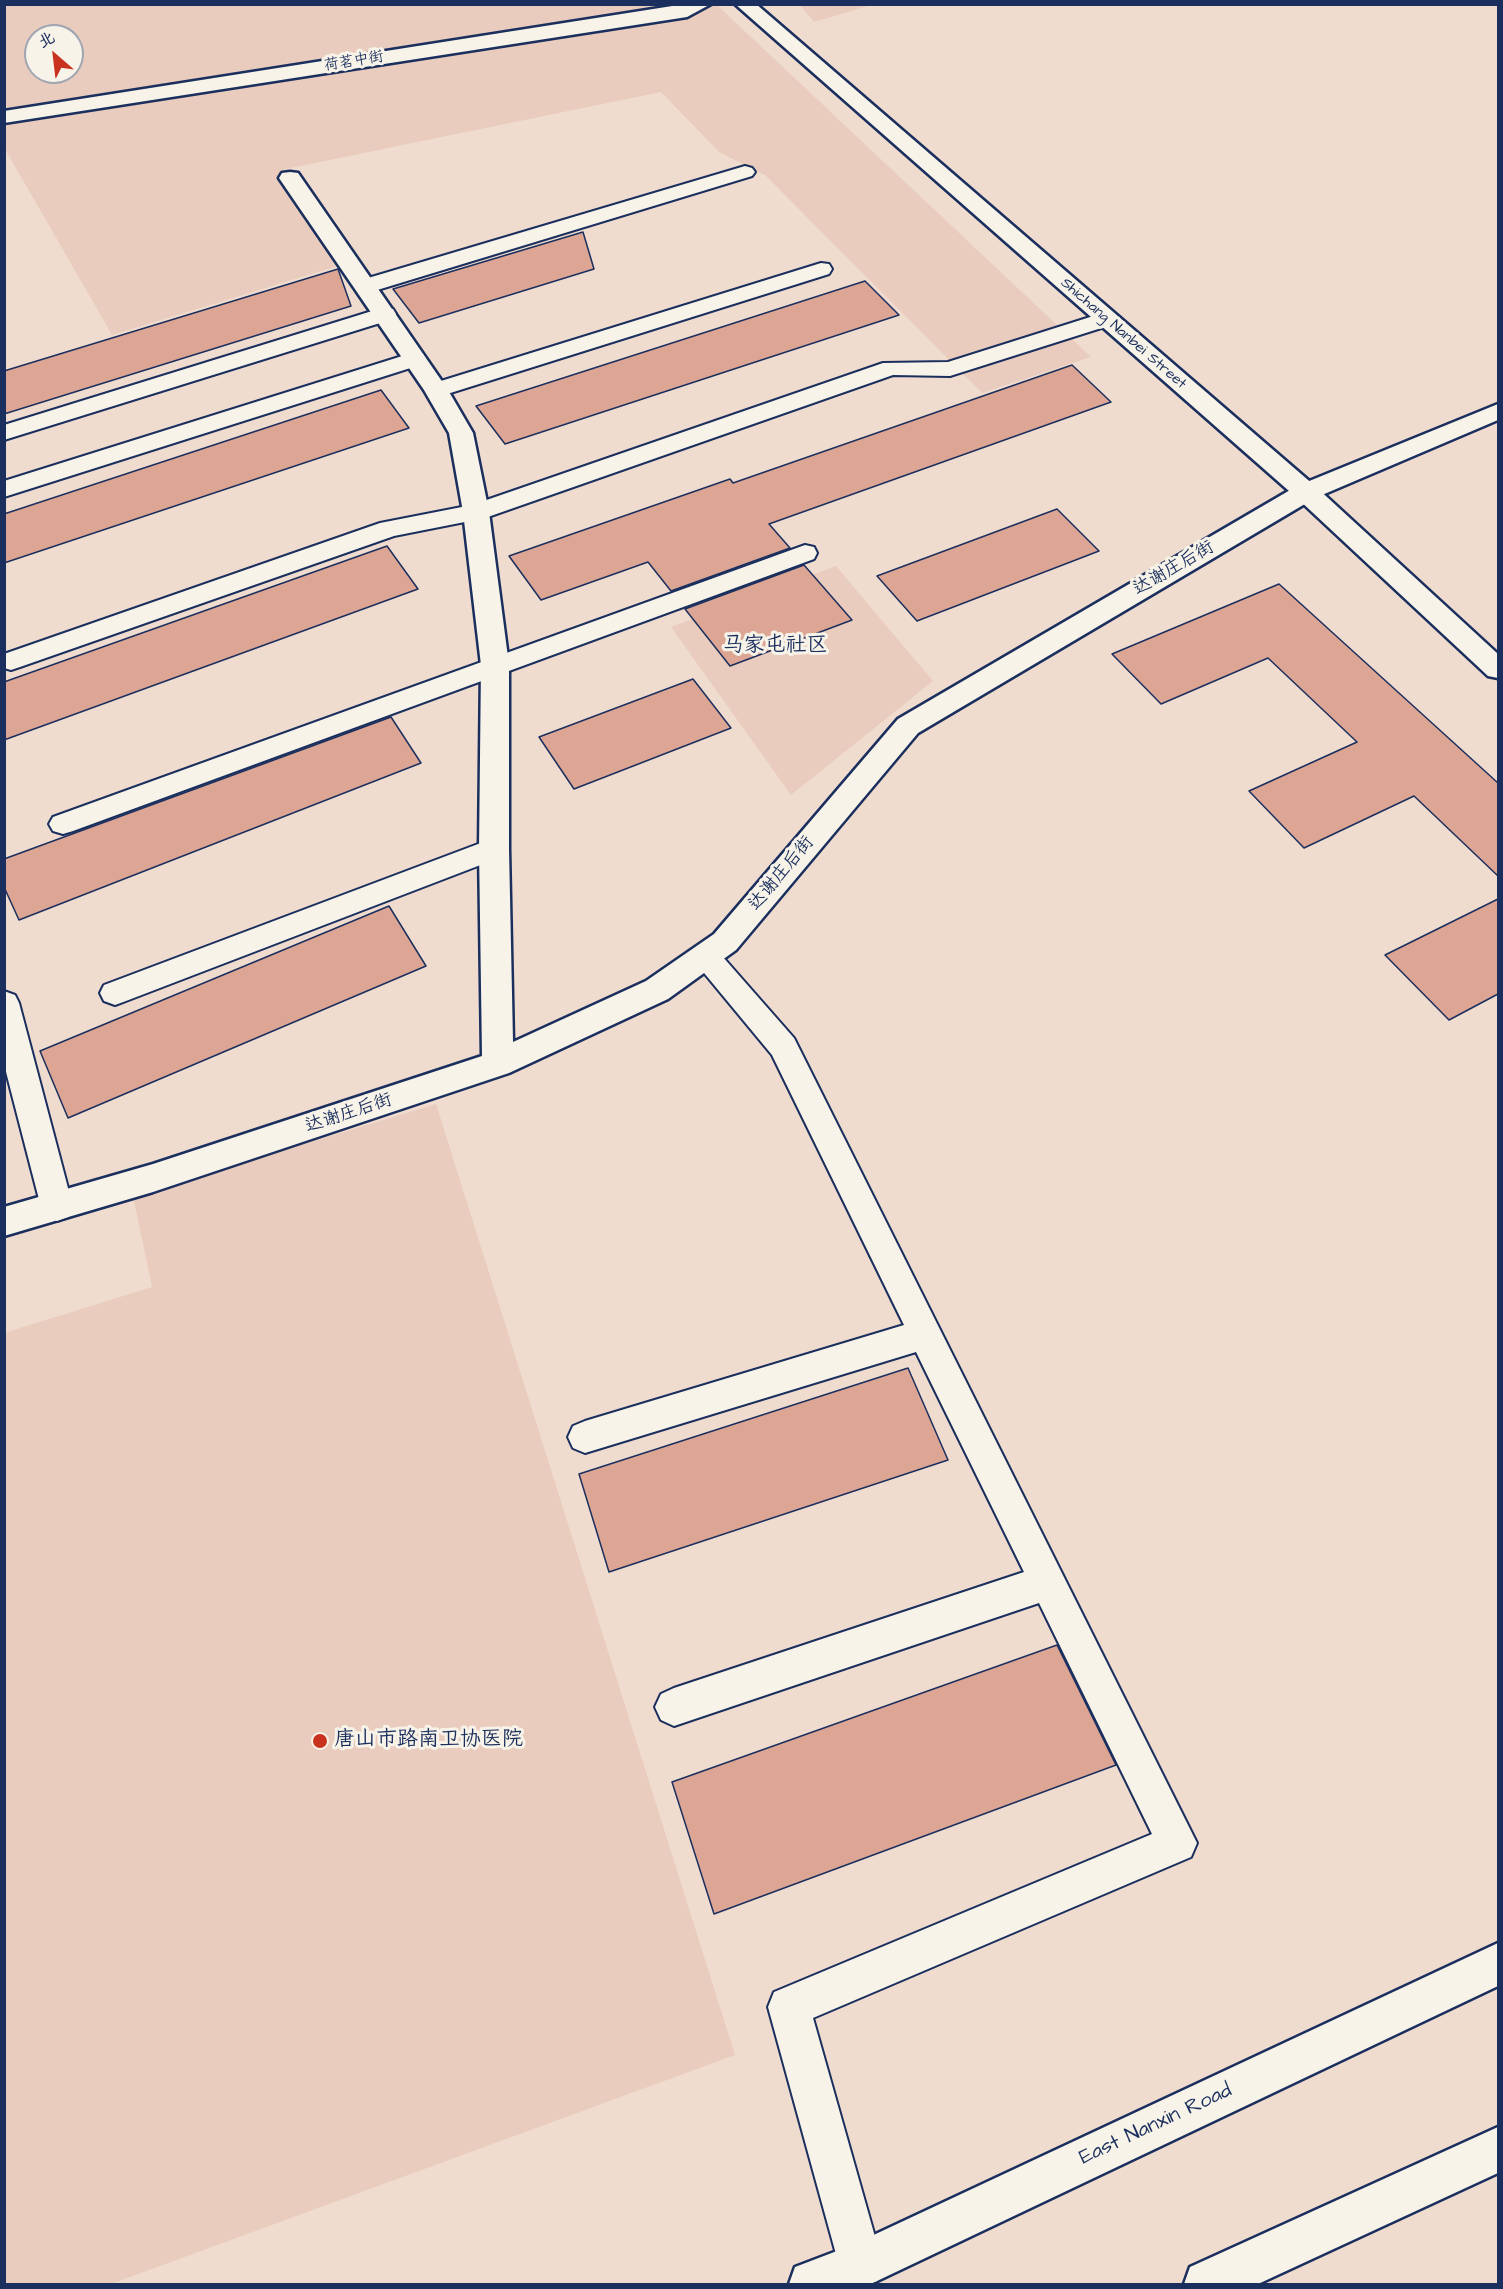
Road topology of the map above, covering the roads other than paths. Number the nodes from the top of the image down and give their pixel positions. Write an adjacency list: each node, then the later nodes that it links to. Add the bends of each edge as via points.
1 (702, 4): 3 (street, 荷茗中街, via 687,11)
2 (744, 4): 9 (street, Shichang Nanbei Street)
3 (4, 117)
4 (745, 172): 7 (lane)
5 (290, 178): 7 (street)
6 (821, 269): 11 (lane)
7 (366, 286): 8 (street)
8 (385, 314): 10 (street); 13 (lane)
9 (1106, 319): 15 (street, Shichang Nanbei Street); 16 (lane, via 950,369 891,368)
10 (415, 359): 11 (street); 14 (lane)
11 (436, 390): 16 (street, via 461,433)
12 (1498, 411): 15 (street, 达谢庄后街)
13 (4, 433)
14 (4, 489)
15 (1306, 492): 20 (street, Shichang Nanbei Street); 23 (street, 达谢庄后街, via 908,726 725,942)
16 (476, 512): 18 (lane, via 389,530); 19 (street)
17 (805, 553): 19 (lane)
18 (11, 661)
19 (495, 665): 21 (lane); 22 (street)
20 (1498, 669)
21 (63, 824)
22 (494, 849): 24 (lane); 26 (street)
23 (705, 956): 26 (street, 达谢庄后街, via 657,990); 29 (lane, via 783,1047)
24 (115, 993)
25 (4, 1003): 27 (lane)
26 (498, 1064): 27 (street, 达谢庄后街)
27 (57, 1207): 28 (street, 达谢庄后街)
28 (4, 1222)
29 (925, 1334): 30 (lane); 31 (lane)
30 (585, 1437)
31 (1048, 1582): 32 (lane); 35 (lane, via 1177,1843 789,2007)
32 (674, 1707)
33 (1498, 1964): 35 (street, East Nanxin Road)
34 (1498, 2150): 37 (street)
35 (861, 2265): 36 (street, East Nanxin Road)
36 (812, 2284)
37 (1207, 2284)

